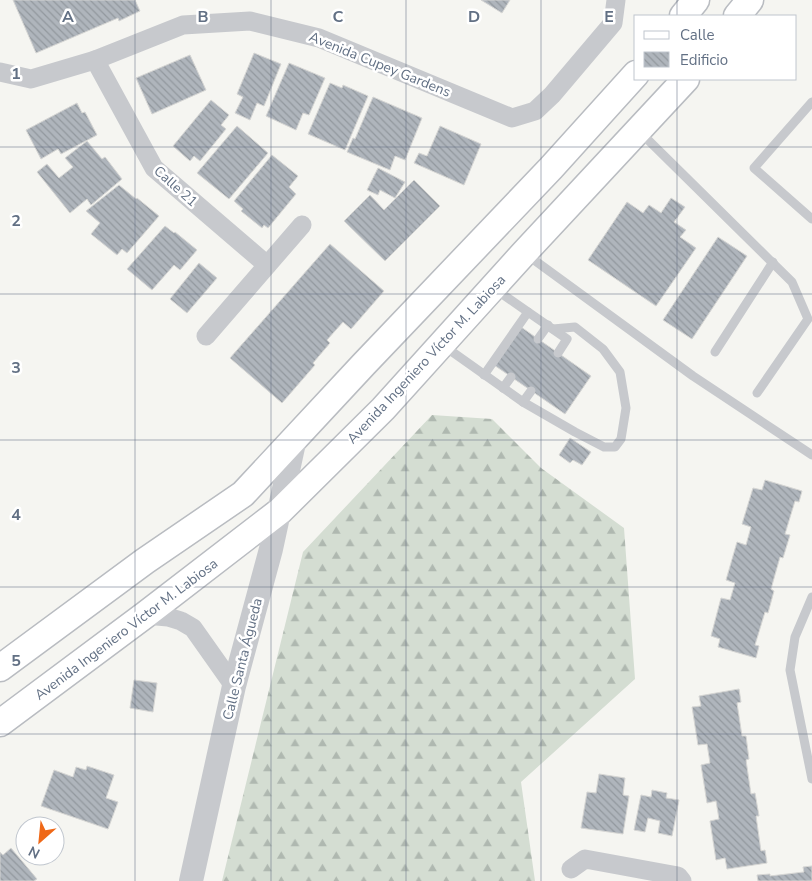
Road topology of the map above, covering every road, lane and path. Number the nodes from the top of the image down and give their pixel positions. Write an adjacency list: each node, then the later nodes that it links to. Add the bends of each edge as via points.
1 (616, 0): 4 (street, Avenida Cupey Gardens, via 613,23 552,95 535,111 512,118 319,38 250,21 183,25)
2 (750, 0): 3 (main road)
3 (738, 15)
4 (95, 60): 5 (street, Avenida Cupey Gardens, via 31,79); 14 (street, Calle 21, via 154,168)
5 (0, 72)
6 (634, 76): 29 (main road)
7 (685, 80): 9 (main road, Avenida Ingeniero Víctor M. Labiosa)
8 (812, 102): 10 (lane, via 754,168)
9 (638, 130): 12 (main road, Avenida Ingeniero Víctor M. Labiosa); 13 (lane)
10 (812, 219)
11 (302, 225): 14 (street)
12 (524, 253): 15 (main road, Avenida Ingeniero Víctor M. Labiosa); 30 (lane, via 693,376)
13 (773, 262): 22 (lane); 27 (lane, via 792,282 808,319)
14 (267, 265): 18 (street)
15 (493, 287): 16 (lane); 20 (main road, Avenida Ingeniero Víctor M. Labiosa)
16 (528, 312): 17 (lane); 23 (lane)
17 (551, 327): 19 (lane); 21 (lane, via 567,339); 28 (lane, via 575,328 603,349 620,372 626,408 621,439 615,447 604,447)
18 (206, 336)
19 (538, 339)
20 (442, 344): 23 (lane); 31 (main road, Avenida Ingeniero Víctor M. Labiosa, via 383,409)
21 (558, 352)
22 (715, 352)
23 (484, 375): 25 (lane)
24 (511, 377): 25 (lane)
25 (503, 388): 28 (lane)
26 (531, 390): 28 (lane)
27 (757, 393)
28 (523, 402)
29 (295, 438): 31 (street, Calle Santa Águeda); 34 (main road, via 243,494 145,561)
30 (812, 455)
31 (280, 511): 33 (main road, Avenida Ingeniero Víctor M. Labiosa); 35 (street, Calle Santa Águeda)
32 (812, 596): 37 (lane, via 795,637 790,670)
33 (145, 615): 35 (street, via 168,617 193,628); 36 (main road, Avenida Ingeniero Víctor M. Labiosa)
34 (0, 668)
35 (234, 686): 39 (street, Calle Santa Águeda)
36 (0, 723)
37 (812, 779)
38 (571, 869): 40 (street, via 586,859 678,876)
39 (191, 881)
40 (682, 881)

